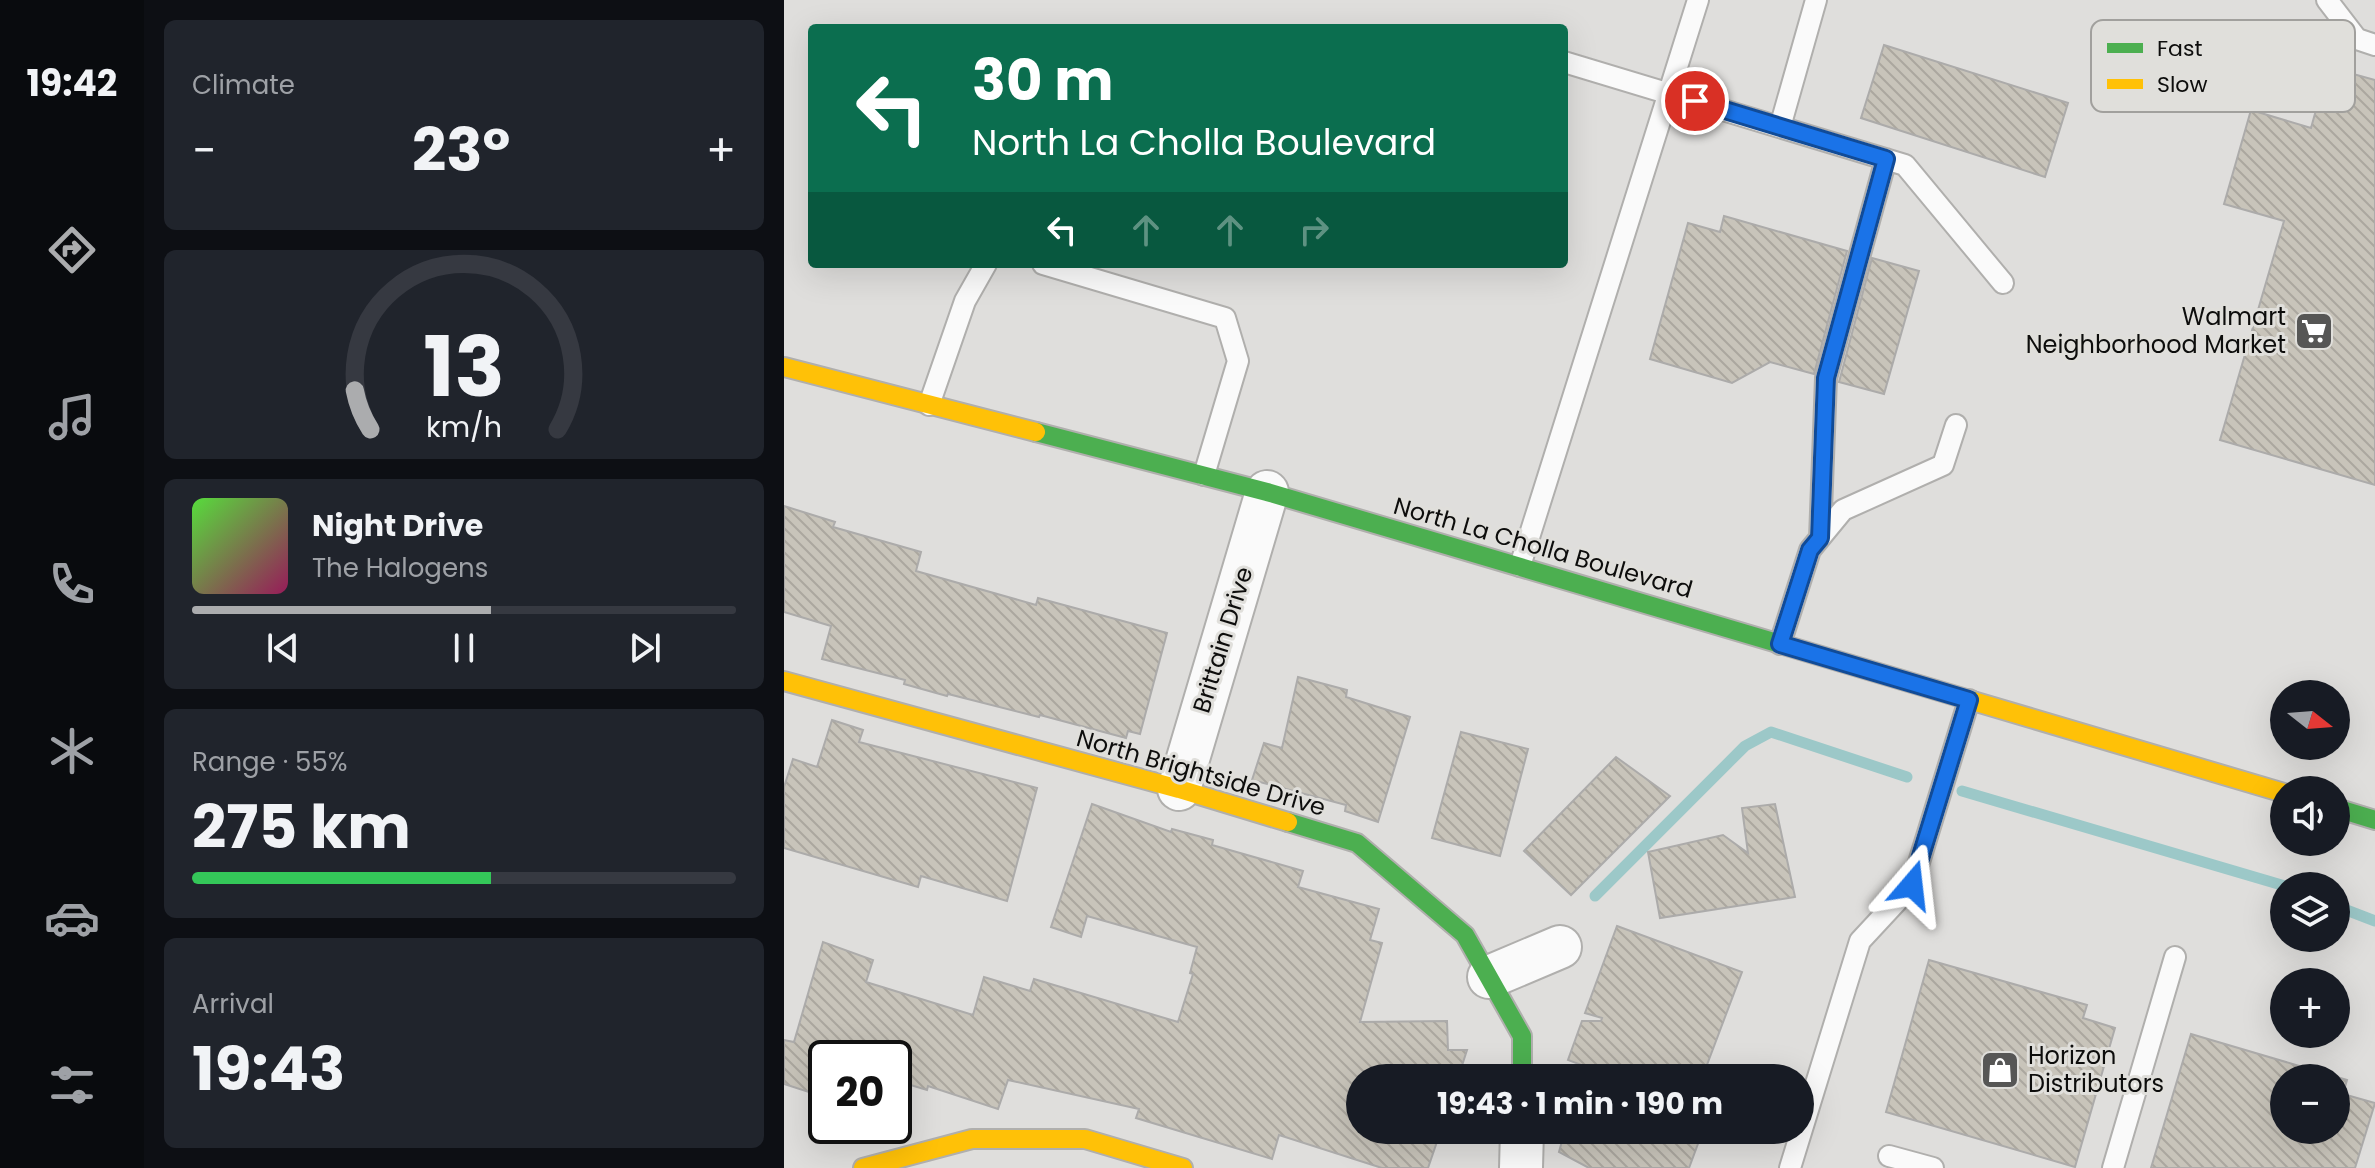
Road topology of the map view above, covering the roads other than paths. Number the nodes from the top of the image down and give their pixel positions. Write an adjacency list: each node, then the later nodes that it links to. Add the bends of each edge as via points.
1 (1698, 0): 8 (lane)
2 (1816, 0): 9 (lane)
3 (2327, 0): 4 (lane)
4 (2342, 20)
5 (2355, 36): 6 (lane)
6 (2375, 45)
7 (1568, 63): 8 (lane)
8 (1668, 93): 9 (lane); 20 (lane)
9 (1780, 127): 10 (lane)
10 (1886, 159): 13 (lane, via 1905,165); 19 (lane, via 1826,378)
11 (984, 268): 15 (lane, via 965,301)
12 (1056, 268): 17 (lane, via 1225,318 1238,361)
13 (2003, 283)
14 (784, 367): 15 (street, North La Cholla Boulevard)
15 (929, 405): 17 (street, North La Cholla Boulevard)
16 (1956, 425): 19 (lane, via 1943,465 1843,510)
17 (1204, 475): 18 (street, North La Cholla Boulevard)
18 (1267, 492): 20 (street, North La Cholla Boulevard); 24 (street, Brittain Drive)
19 (1820, 538): 21 (lane, via 1810,550)
20 (1520, 566): 21 (street, North La Cholla Boulevard)
21 (1780, 644): 23 (street, North La Cholla Boulevard)
22 (784, 681): 24 (street, North Brightside Drive)
23 (1969, 700): 25 (street, North La Cholla Boulevard); 37 (lane, via 1912,885 1860,941)
24 (1179, 789): 30 (street, North Brightside Drive, via 1357,843 1465,935)
25 (2270, 789)
26 (2350, 812): 27 (street)
27 (2375, 820)
28 (1560, 947): 30 (street)
29 (2175, 957): 39 (lane)
30 (1489, 977): 31 (street, North Brightside Drive, via 1522,1036)
31 (1522, 1064)
32 (1522, 1144): 36 (street)
33 (1889, 1156): 38 (lane)
34 (863, 1168): 35 (street, via 972,1139 1085,1139)
35 (1183, 1168)
36 (1521, 1168)
37 (1790, 1168)
38 (1933, 1168)
39 (2113, 1168)

